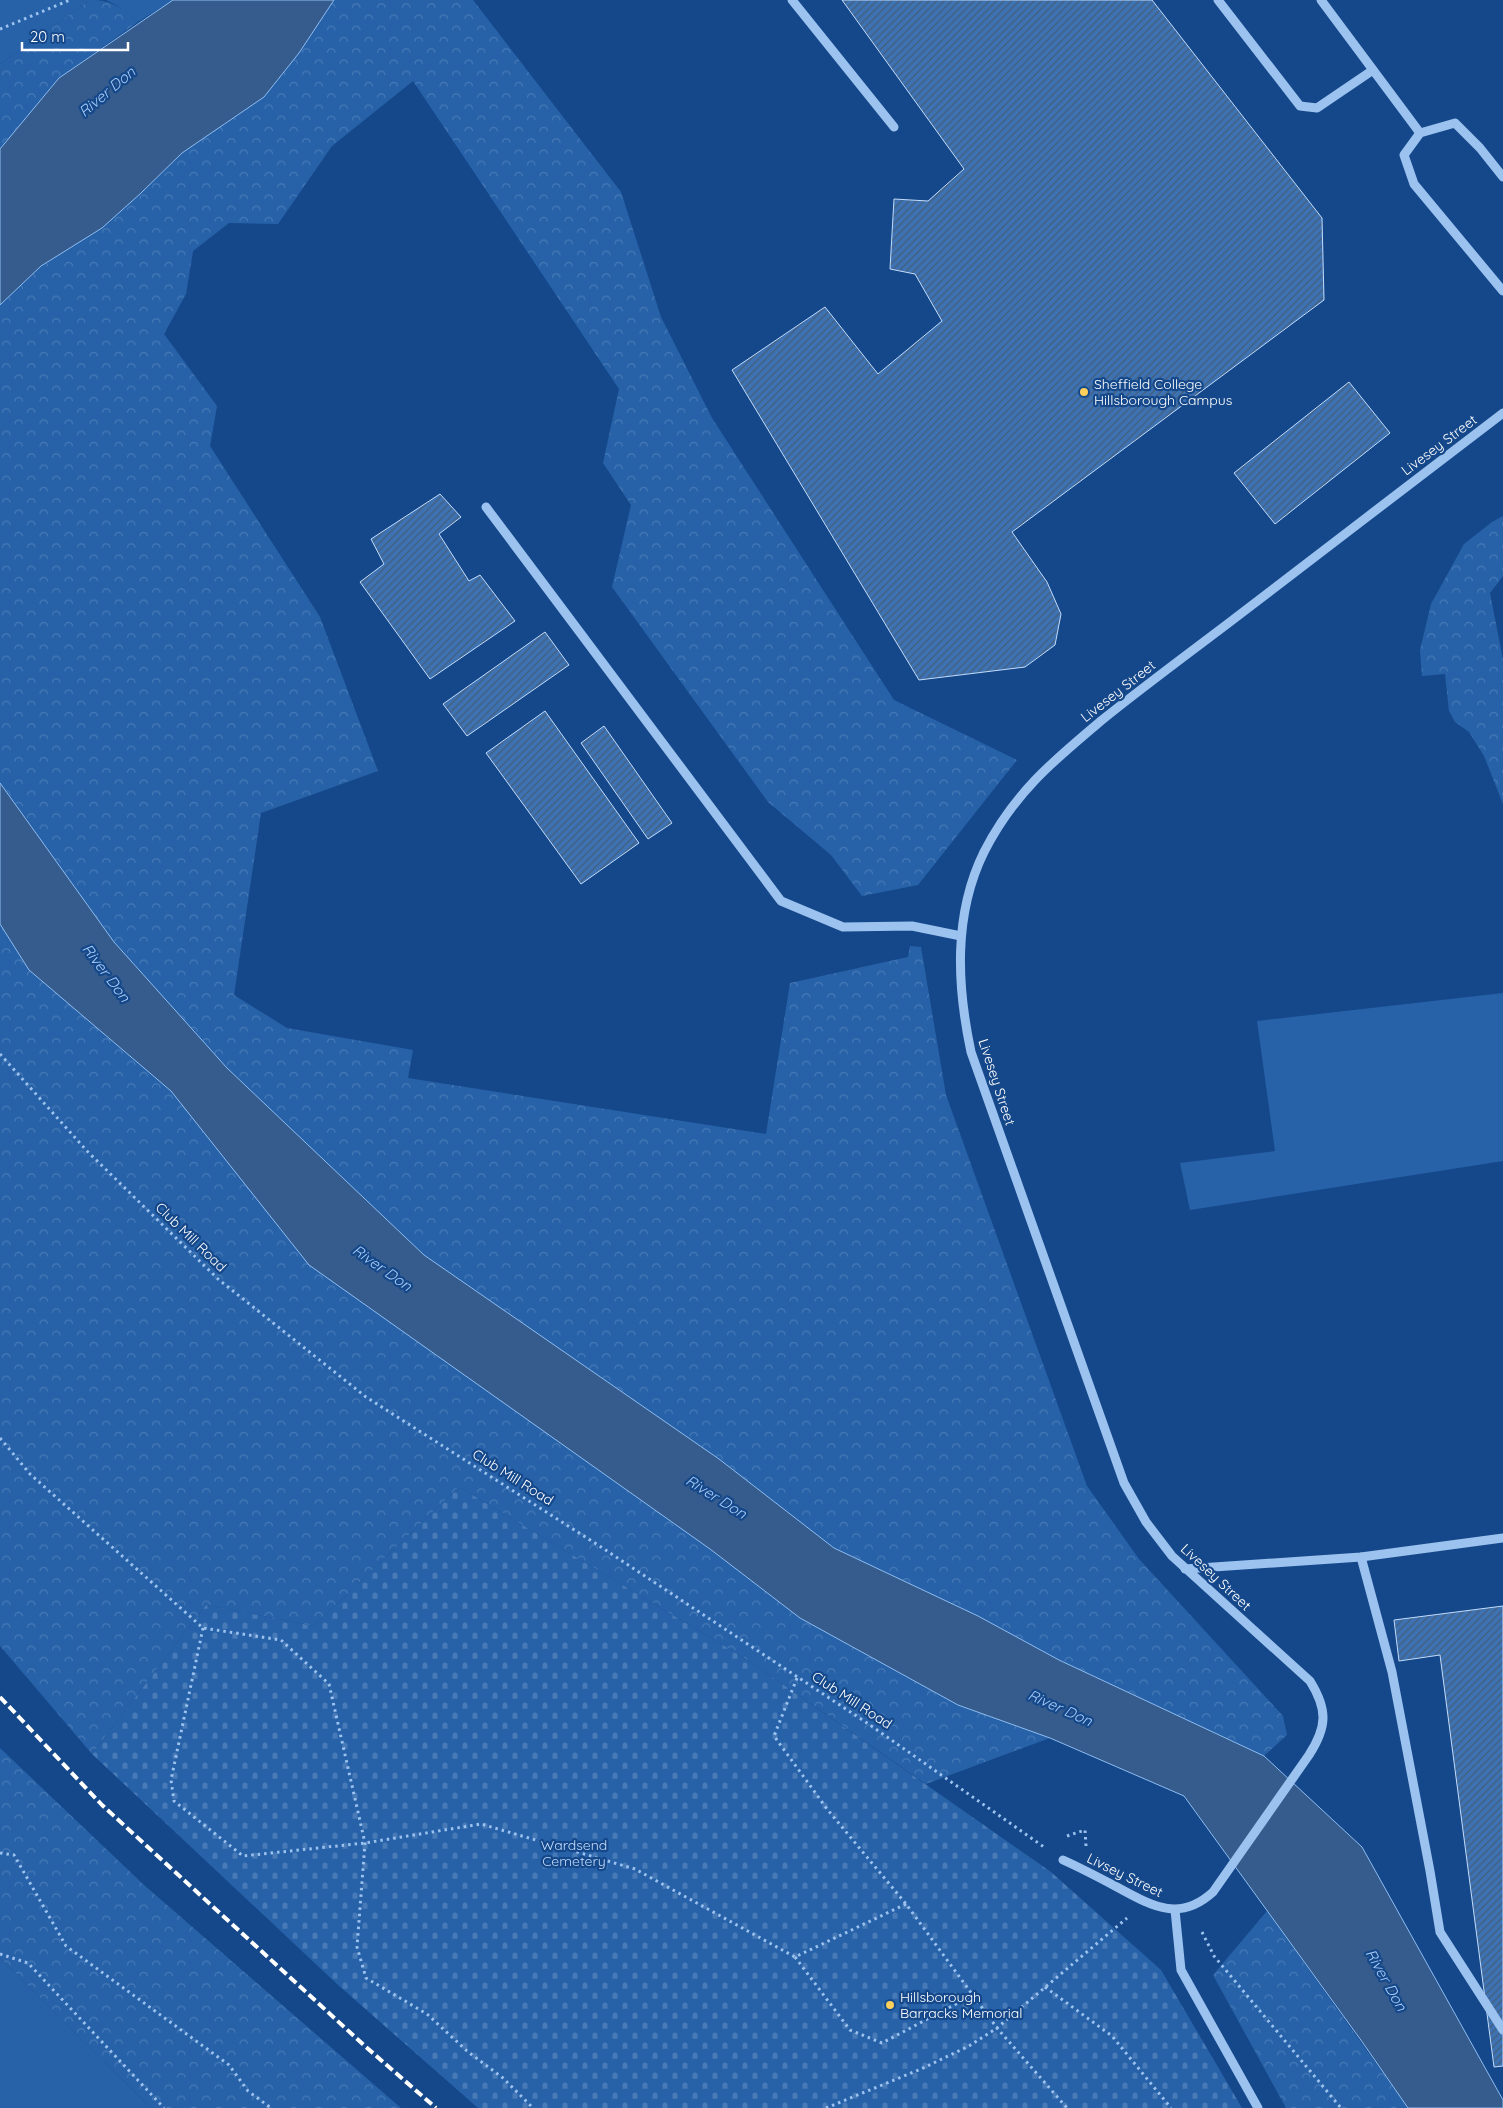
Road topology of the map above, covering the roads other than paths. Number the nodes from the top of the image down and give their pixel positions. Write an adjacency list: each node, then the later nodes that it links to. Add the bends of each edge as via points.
1 (792, 0): 5 (street)
2 (1218, 0): 4 (street, via 1300,106 1317,108)
3 (1321, 0): 4 (street)
4 (1373, 70): 6 (street)
5 (894, 127)
6 (1420, 133): 7 (street, via 1455,123); 8 (street, via 1404,155 1414,184)
7 (1503, 177)
8 (1503, 291)
9 (1503, 413): 11 (street, Livesey Street, via 1052,761 1009,810 983,854 968,900)
10 (486, 507): 11 (street, via 781,901 843,927 912,926)
11 (962, 936): 14 (street, Livesey Street, via 960,987 971,1052 1124,1483 1146,1522)
12 (1503, 1538): 13 (street)
13 (1361, 1557): 14 (street); 18 (street, via 1392,1672 1440,1932)
14 (1185, 1570): 16 (street, Livesey Street, via 1310,1682 1320,1696 1324,1713 1321,1733 1310,1755)
15 (1063, 1860): 17 (street, Livsey Street, via 1145,1903)
16 (1224, 1877): 17 (street, Livsey Street, via 1205,1900)
17 (1175, 1910): 19 (street, via 1181,1970)
18 (1503, 2030)
19 (1258, 2108)

